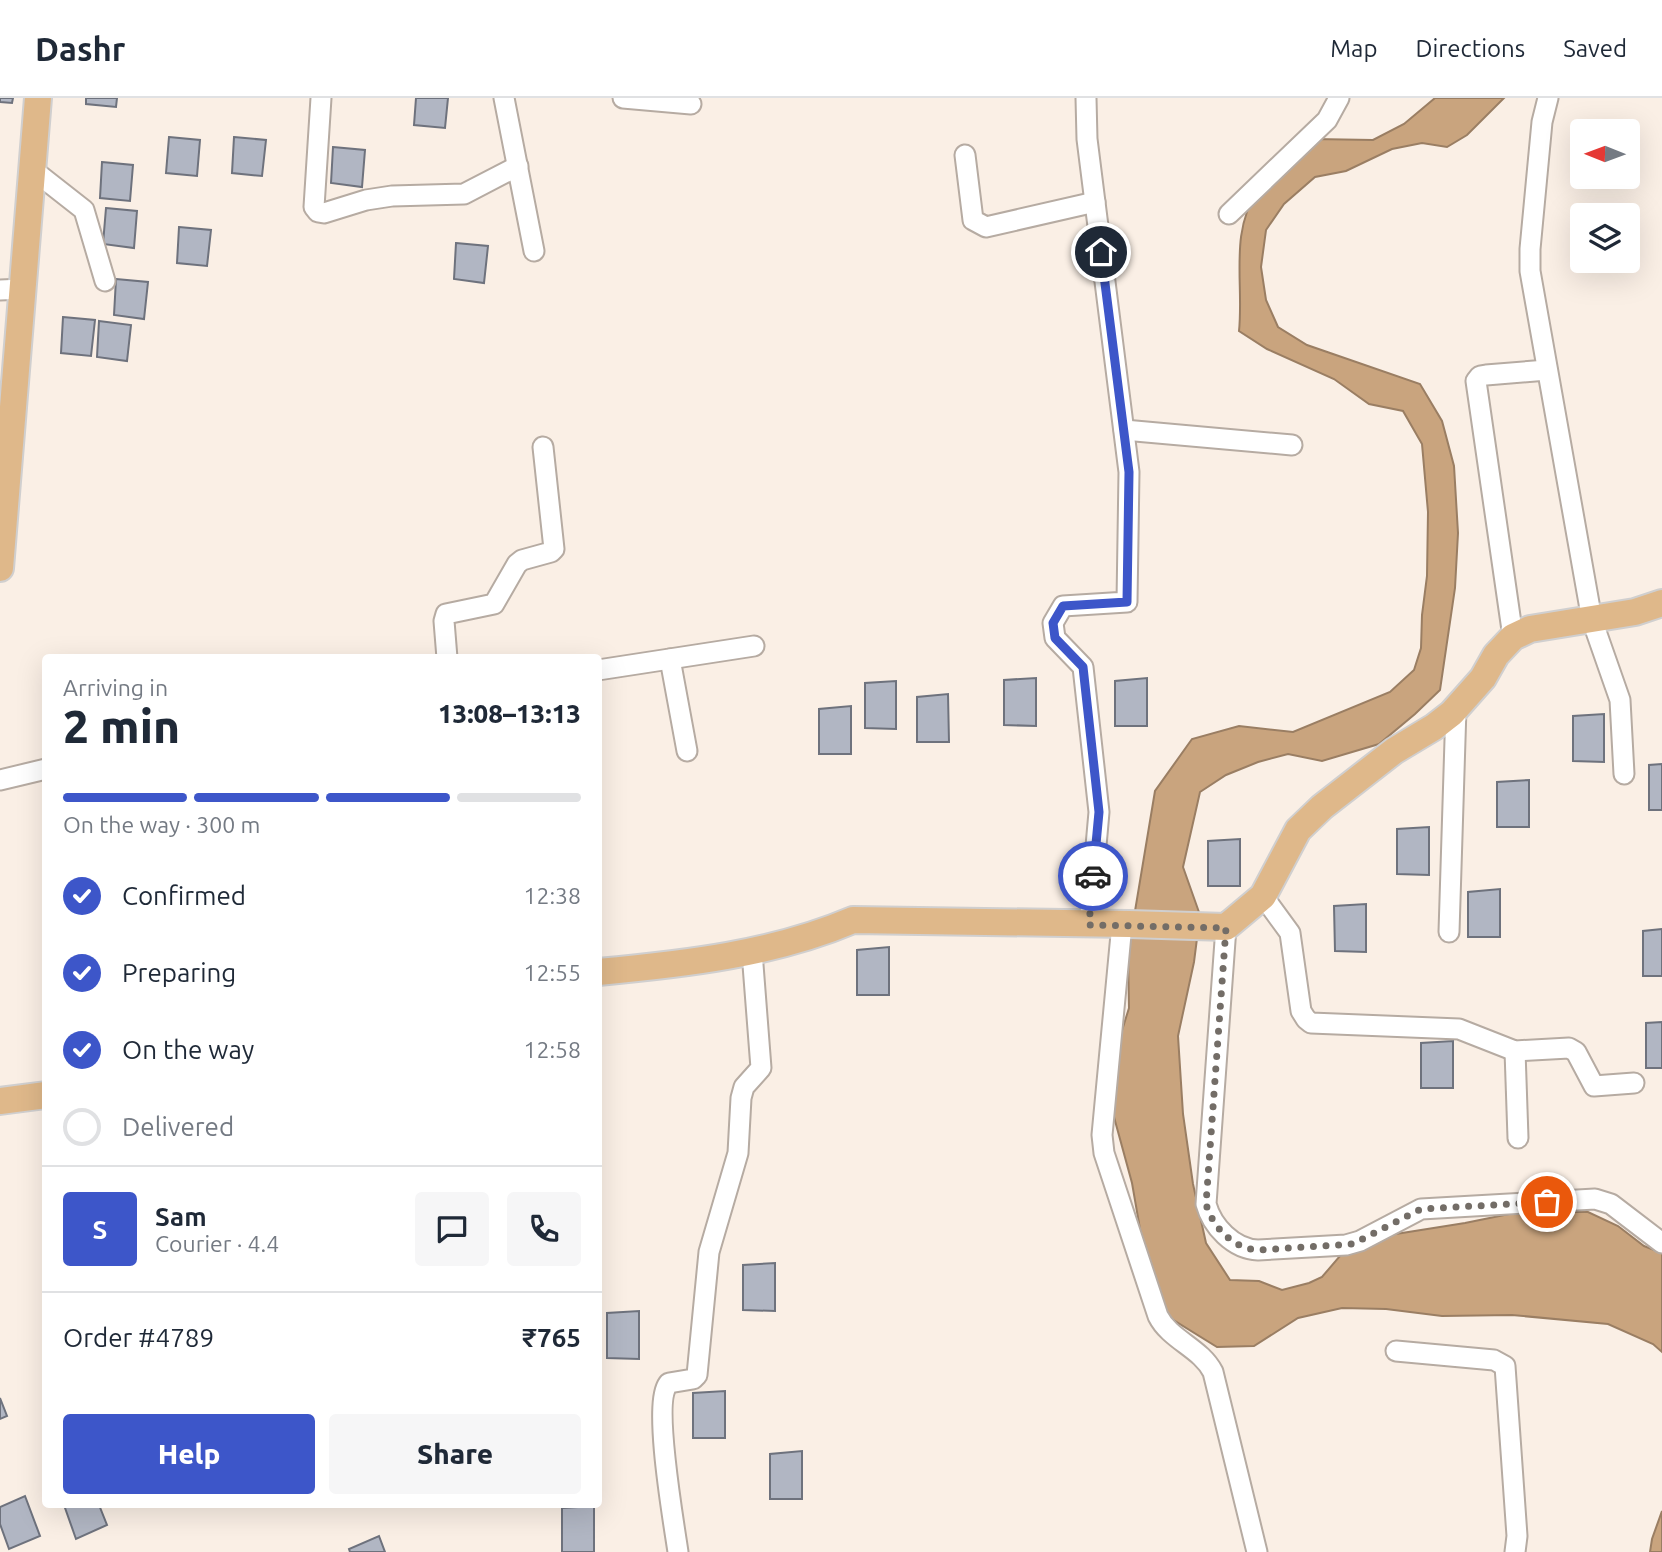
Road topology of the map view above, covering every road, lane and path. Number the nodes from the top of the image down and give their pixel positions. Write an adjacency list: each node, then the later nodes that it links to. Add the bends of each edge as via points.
1 (38, 98): 11 (main road)
2 (321, 98): 10 (street, via 314,207 318,212 392,196 464,194)
3 (504, 98): 10 (street)
4 (623, 98): 8 (street)
5 (1086, 98): 12 (street)
6 (1339, 98): 13 (street, via 1327,120)
7 (1548, 98): 17 (street, via 1530,249)
8 (691, 104)
9 (965, 155): 12 (street, via 973,220 986,228)
10 (518, 166): 14 (street)
11 (33, 170): 15 (street, via 84,210); 16 (main road)
12 (1095, 202): 19 (street)
13 (1229, 214)
14 (534, 251)
15 (105, 281)
16 (12, 290): 18 (main road)
17 (1547, 370): 25 (street); 26 (street, via 1486,375 1476,381)
18 (7, 382): 22 (main road)
19 (1124, 430): 20 (street); 38 (street, via 1129,472 1127,602 1063,606 1053,623 1055,638 1083,667 1099,812)
20 (1292, 445)
21 (543, 447): 28 (street, via 554,549 517,564 494,604 446,614)
22 (4, 483): 23 (main road)
23 (0, 568)
24 (1662, 603): 25 (main road)
25 (1592, 620): 26 (main road, via 1530,629); 34 (street, via 1620,700)
26 (1513, 637): 31 (main road)
27 (754, 646): 29 (street)
28 (447, 654)
29 (670, 659): 30 (street); 32 (street)
30 (602, 669)
31 (1456, 708): 36 (main road, via 1394,751 1298,830); 40 (street)
32 (687, 751)
33 (42, 769): 35 (street)
34 (1624, 774)
35 (0, 780)
36 (1263, 896): 39 (main road); 43 (street, via 1290,933 1301,1011 1311,1023 1460,1029)
37 (1126, 924): 38 (main road); 39 (main road); 51 (street, via 1102,1117 1104,1153 1162,1324 1213,1372)
38 (1089, 925): 41 (main road, via 852,920 820,934)
39 (1216, 927): 48 (street, via 1206,1204 1209,1216 1238,1245 1247,1250 1346,1245 1421,1209 1595,1199 1611,1204)
40 (1449, 932)
41 (752, 952): 42 (main road); 50 (street, via 761,1068 744,1087 741,1098 738,1153 709,1252 697,1375 669,1383 663,1393 663,1440)
42 (602, 972)
43 (1515, 1051): 44 (street, via 1573,1048 1594,1086); 47 (street)
44 (1634, 1083)
45 (42, 1096): 46 (main road)
46 (0, 1101)
47 (1518, 1138)
48 (1662, 1243)
49 (1396, 1351): 52 (street, via 1494,1360 1505,1366)
50 (678, 1552)
51 (1257, 1552)
52 (1516, 1552)

